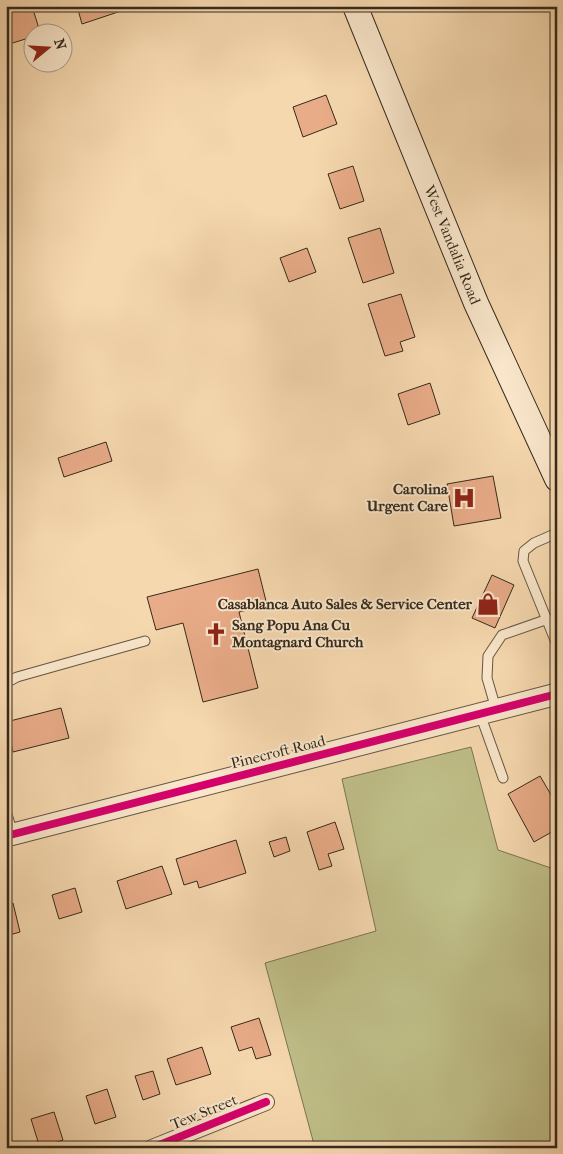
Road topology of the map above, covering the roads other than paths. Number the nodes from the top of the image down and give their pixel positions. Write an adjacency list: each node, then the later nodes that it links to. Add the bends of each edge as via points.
1 (355, 6): 2 (main road, West Vandalia Road, via 476,303)
2 (557, 479)
3 (557, 532): 4 (lane, via 524,551 523,561)
4 (548, 620): 6 (lane); 9 (lane, via 502,635 488,656)
5 (145, 642): 7 (lane, via 17,677)
6 (557, 645)
7 (6, 683)
8 (557, 694): 9 (street, Pinecroft Road)
9 (488, 712): 10 (lane); 12 (street, Pinecroft Road)
10 (503, 778)
11 (6, 811): 12 (lane)
12 (9, 836)
13 (266, 1102): 14 (street, Tew Street)
14 (152, 1148)

